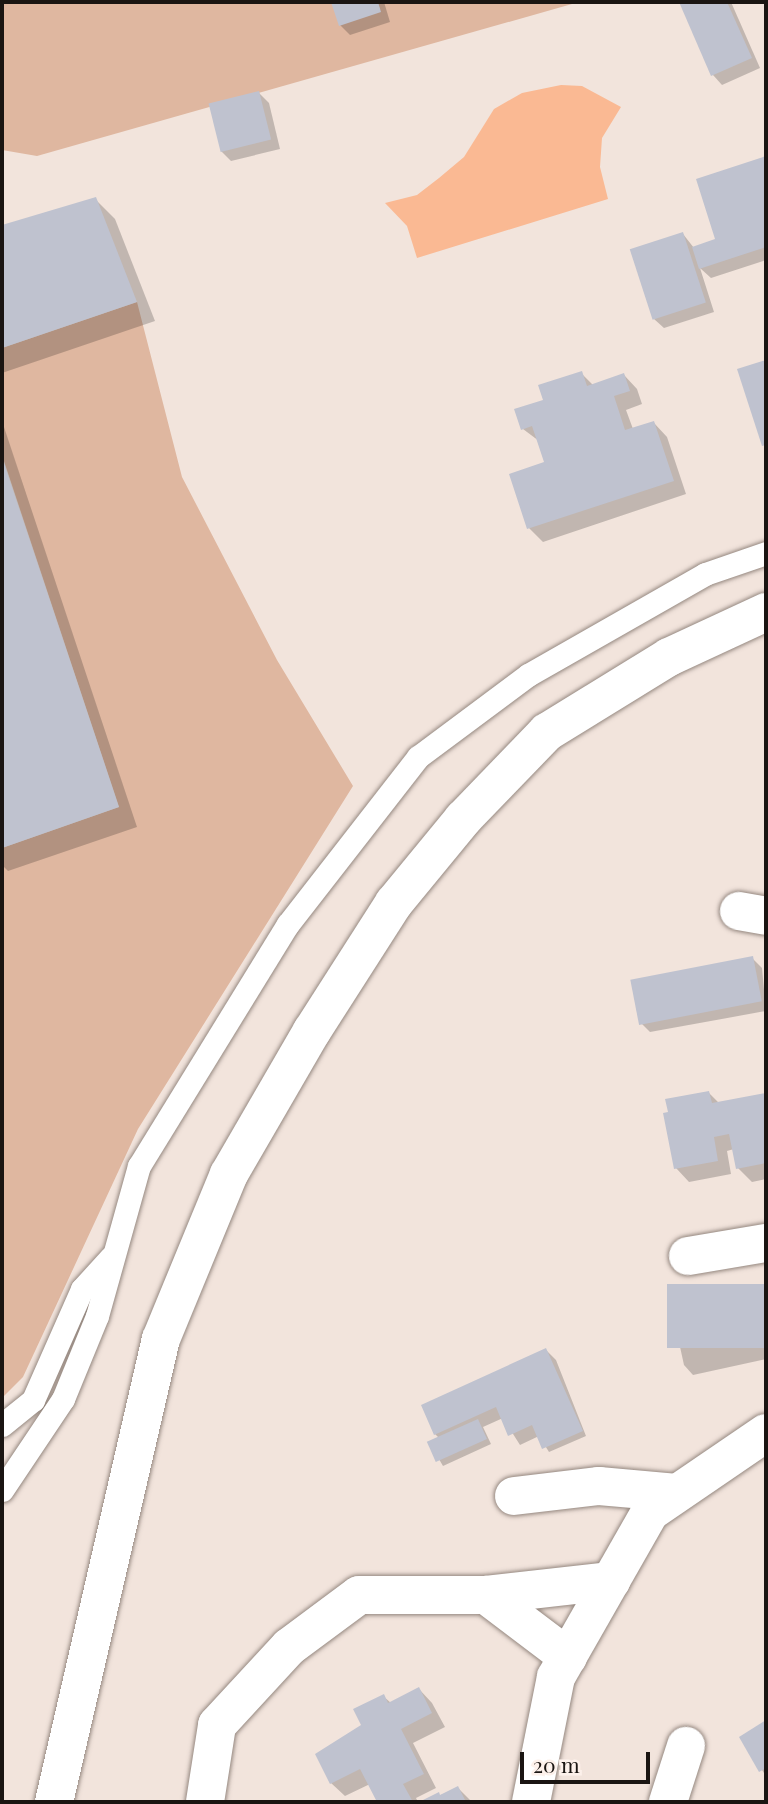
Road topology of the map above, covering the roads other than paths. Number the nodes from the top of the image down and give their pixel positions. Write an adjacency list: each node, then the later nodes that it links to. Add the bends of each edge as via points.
1 (766, 553): 4 (lane, via 705,574 528,675 418,757 288,924 146,1155)
2 (766, 612): 15 (main road, via 669,657 547,732 463,819 394,903 312,1031 229,1174 161,1339)
3 (766, 1243): 5 (main road)
4 (115, 1252): 6 (lane, via 82,1289 33,1399); 8 (lane, via 97,1316 63,1399)
5 (688, 1256)
6 (2, 1425)
7 (766, 1433): 9 (main road)
8 (2, 1490)
9 (677, 1493): 10 (main road, via 599,1486); 11 (main road, via 650,1512)
10 (514, 1496)
11 (611, 1581): 12 (main road); 13 (main road)
12 (486, 1595): 13 (main road); 16 (main road, via 359,1595 329,1617 289,1647 217,1725)
13 (568, 1657): 17 (main road, via 556,1677)
14 (686, 1746): 18 (main road)
15 (54, 1802)
16 (205, 1802)
17 (531, 1802)
18 (668, 1802)

